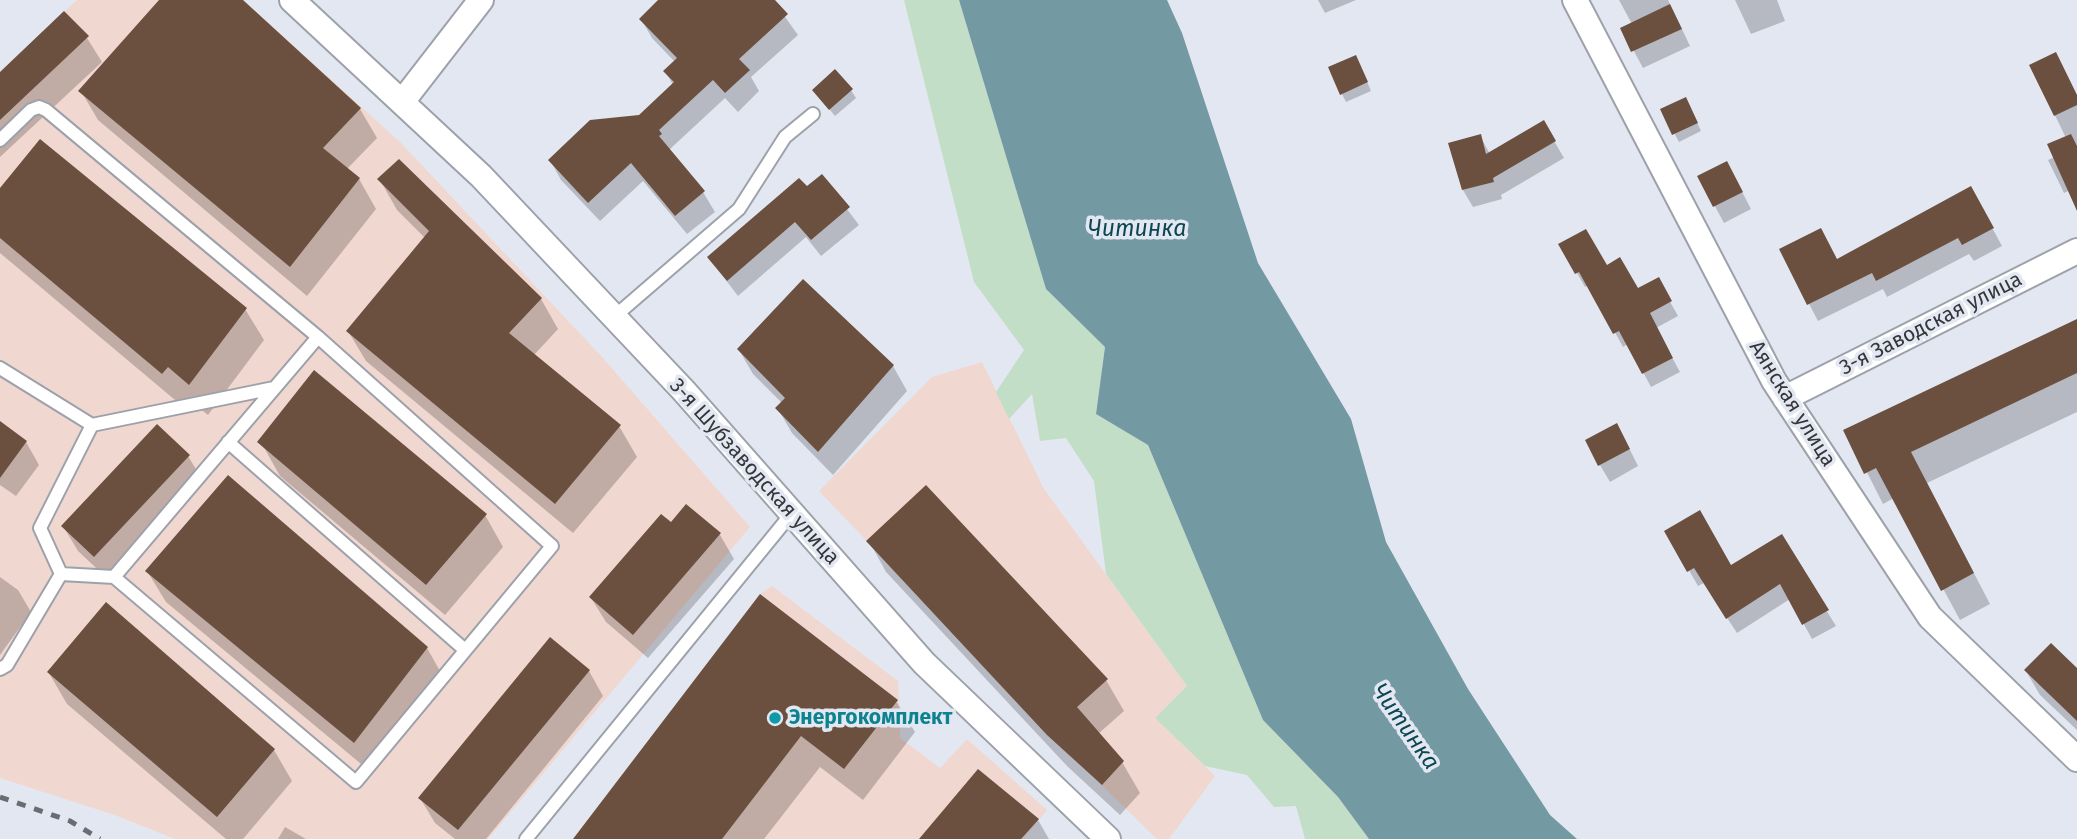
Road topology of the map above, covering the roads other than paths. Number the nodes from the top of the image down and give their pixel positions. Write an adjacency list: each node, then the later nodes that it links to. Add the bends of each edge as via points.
1 (292, 0): 4 (street, 3-я Шубзаводская улица)
2 (481, 0): 4 (street)
3 (1575, 0): 12 (street, Аянская улица)
4 (402, 103): 8 (street, 3-я Шубзаводская улица, via 481,176)
5 (813, 114): 8 (lane, via 785,137 739,209)
6 (0, 140): 9 (lane, via 31,110 46,110)
7 (2077, 251): 12 (street, 3-я Заводская улица)
8 (614, 317): 15 (street, 3-я Шубзаводская улица)
9 (318, 337): 11 (lane); 18 (lane, via 552,546)
10 (0, 368): 13 (lane)
11 (274, 388): 13 (lane); 14 (lane)
12 (1785, 398): 20 (street, Аянская улица, via 1930,617)
13 (92, 425): 16 (lane, via 40,528)
14 (228, 442): 17 (lane); 18 (lane)
15 (792, 513): 21 (lane); 22 (street, 3-я Шубзаводская улица, via 923,663)
16 (61, 574): 17 (lane); 19 (lane, via 7,665)
17 (114, 577): 18 (lane, via 356,782)
18 (465, 650)
19 (0, 668)
20 (2077, 759)
21 (526, 839)
22 (1108, 839)

